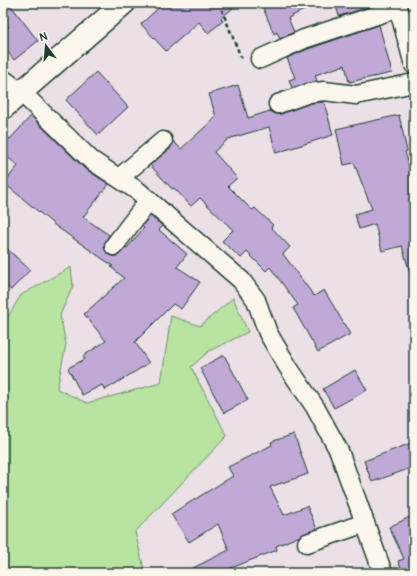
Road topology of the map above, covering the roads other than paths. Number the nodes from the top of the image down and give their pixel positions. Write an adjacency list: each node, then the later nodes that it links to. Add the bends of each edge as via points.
1 (124, 3): 7 (highway)
2 (398, 6): 3 (street, via 304,39); 4 (street)
3 (260, 59)
4 (414, 65)
5 (3, 79): 7 (street)
6 (414, 83): 8 (street, via 356,95 316,92)
7 (21, 92): 9 (highway); 11 (street, via 91,160)
8 (278, 104)
9 (3, 108)
10 (163, 141): 11 (street)
11 (119, 178): 12 (street)
12 (149, 200): 13 (street); 14 (street, via 241,280 256,300 268,333 326,425 339,451)
13 (114, 246)
14 (365, 523): 15 (street); 16 (street)
15 (307, 543)
16 (383, 573)

